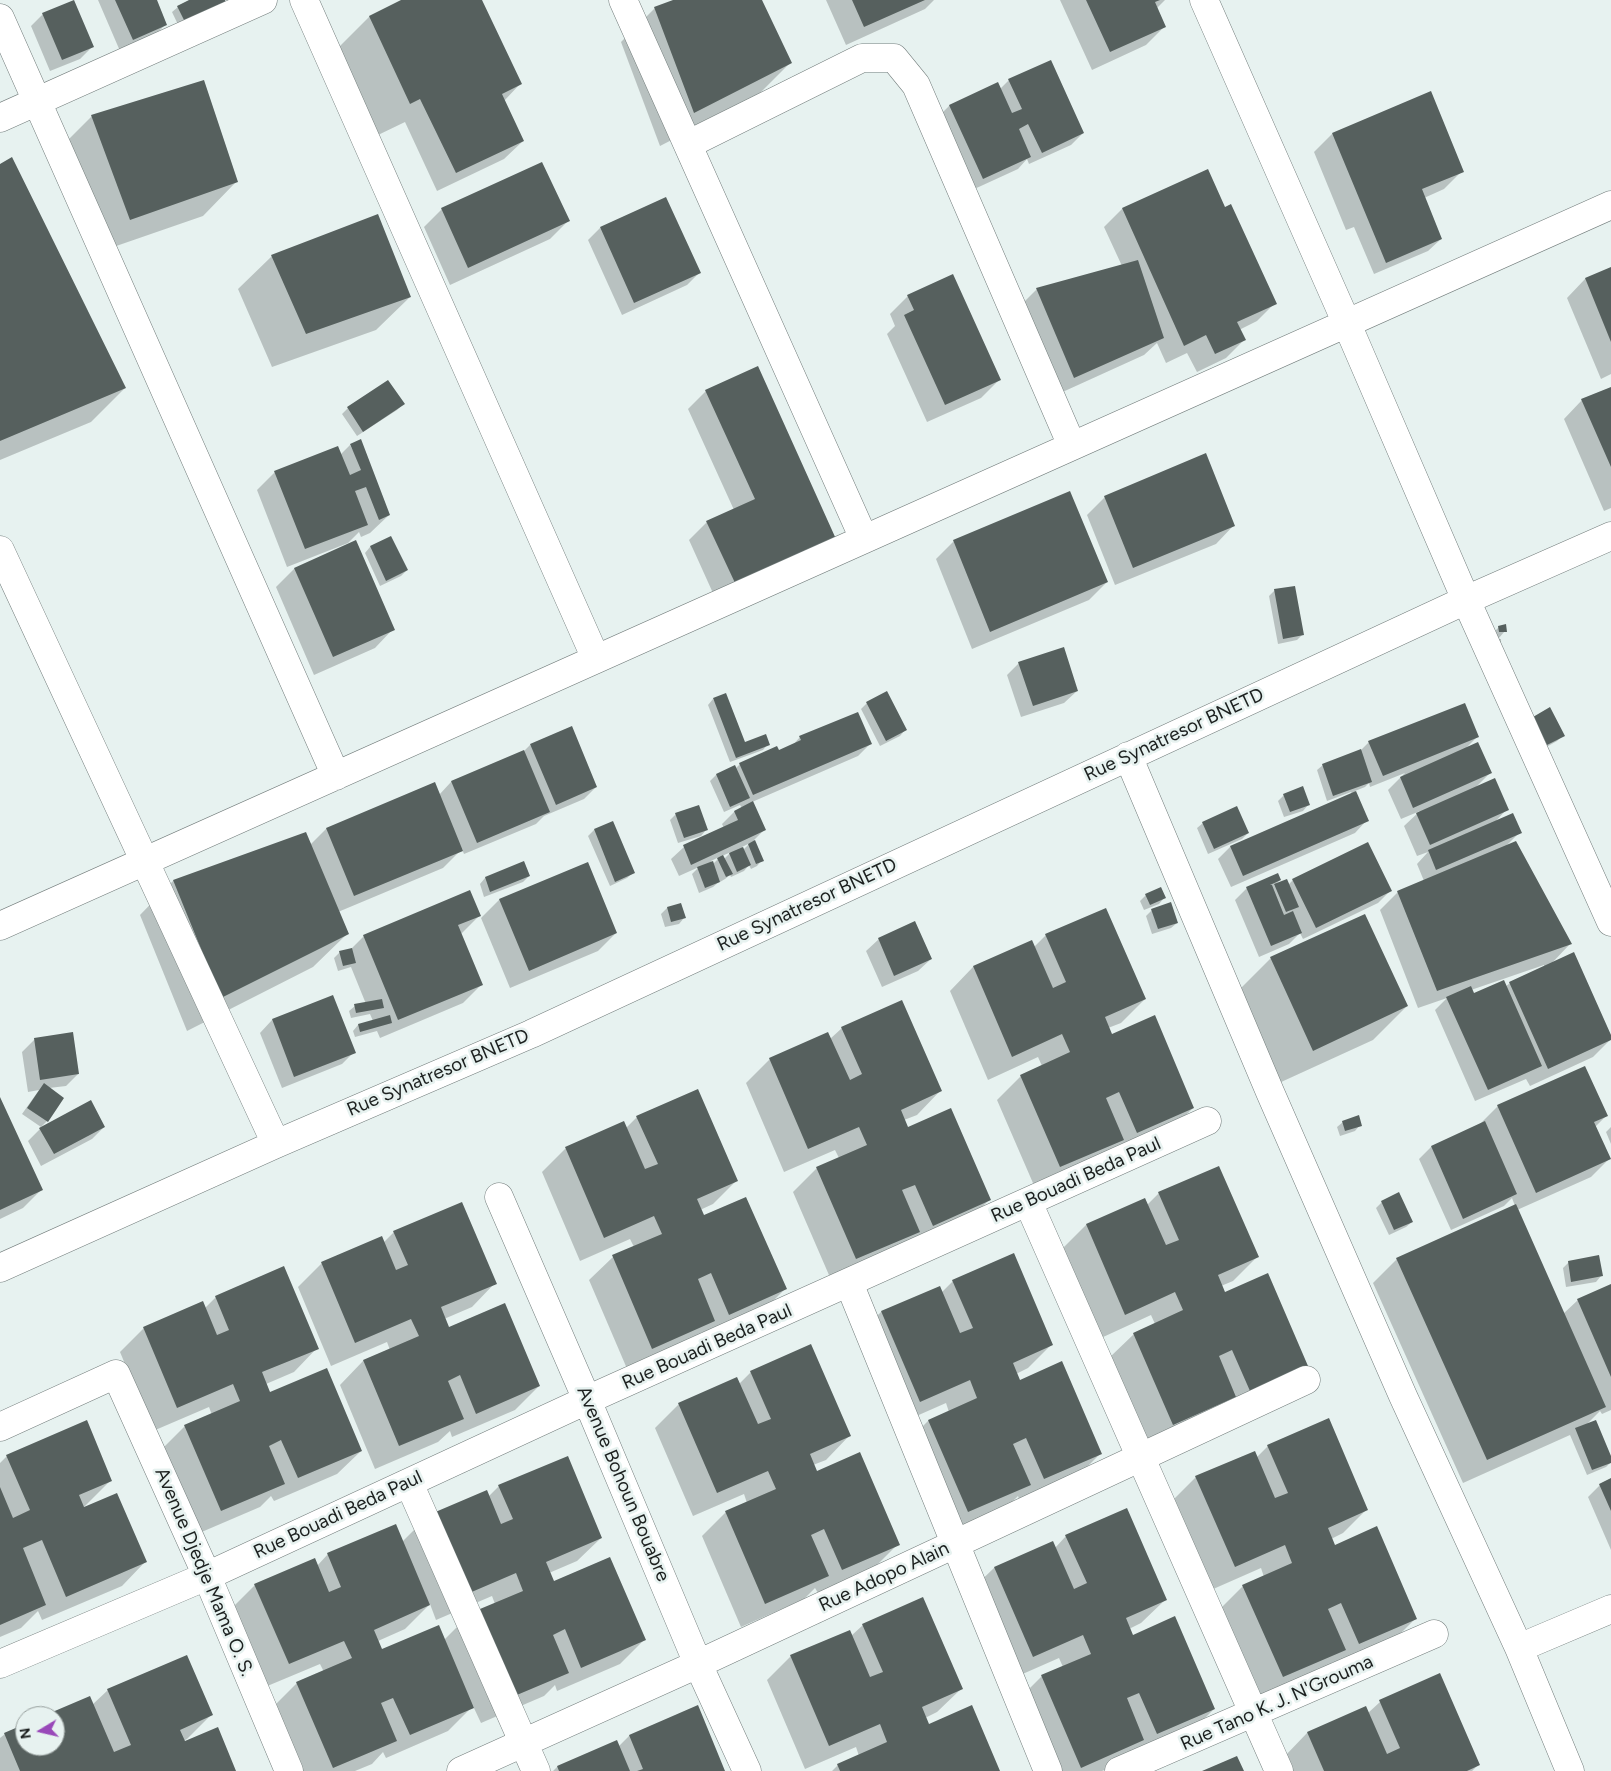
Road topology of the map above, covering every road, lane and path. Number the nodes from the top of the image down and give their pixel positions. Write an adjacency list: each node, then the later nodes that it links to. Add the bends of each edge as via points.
1 (263, 0): 6 (street)
2 (304, 0): 16 (street)
3 (623, 0): 8 (street)
4 (1204, 0): 10 (street)
5 (0, 18): 6 (street)
6 (37, 101): 7 (street); 18 (street)
7 (0, 118)
8 (689, 144): 11 (street, via 862,58 894,58 916,86); 13 (street)
9 (1611, 205): 10 (street)
10 (1347, 324): 11 (street); 15 (street)
11 (1072, 446): 13 (street)
12 (1611, 536): 15 (street, Rue Synatresor BNETD)
13 (864, 539): 16 (street)
14 (0, 550): 19 (street)
15 (1466, 600): 17 (street, Rue Synatresor BNETD); 20 (street)
16 (596, 659): 18 (street)
17 (1128, 756): 23 (street, Rue Synatresor BNETD, via 540,1029); 37 (street, via 1403,1396)
18 (336, 776): 19 (street)
19 (144, 861): 21 (street); 23 (street)
20 (1611, 922)
21 (0, 926)
22 (1207, 1121): 25 (street, Rue Bouadi Beda Paul)
23 (276, 1144): 26 (street, Rue Synatresor BNETD)
24 (499, 1197): 29 (street, Avenue Bohoun Bouabre)
25 (1028, 1202): 27 (street, Rue Bouadi Beda Paul); 31 (street)
26 (0, 1268)
27 (849, 1283): 29 (street, Rue Bouadi Beda Paul); 33 (street)
28 (1306, 1380): 31 (street, Rue Adopo Alain)
29 (587, 1400): 32 (street, Rue Bouadi Beda Paul); 39 (street, Avenue Bohoun Bouabre)
30 (0, 1427): 34 (street, Avenue Djedje Mama O. S., via 116,1374)
31 (1140, 1458): 33 (street, Rue Adopo Alain); 40 (street)
32 (409, 1483): 34 (street, Rue Bouadi Beda Paul); 41 (street)
33 (954, 1544): 39 (street, Rue Adopo Alain); 46 (street)
34 (207, 1576): 38 (street, Rue Bouadi Beda Paul); 42 (street, Avenue Djedje Mama O. S.)
35 (1611, 1609): 37 (street)
36 (1434, 1634): 40 (street, Rue Tano K. J. N'Grouma)
37 (1519, 1648): 49 (street)
38 (0, 1664)
39 (698, 1664): 41 (street, Rue Adopo Alain); 45 (street, Avenue Bohoun Bouabre)
40 (1254, 1713): 47 (street, Rue Tano K. J. N'Grouma); 48 (street)
41 (523, 1743): 43 (street, Rue Adopo Alain); 44 (street)
42 (289, 1771)
43 (461, 1771)
44 (536, 1771)
45 (747, 1771)
46 (1048, 1771)
47 (1119, 1771)
48 (1279, 1771)
49 (1570, 1771)

